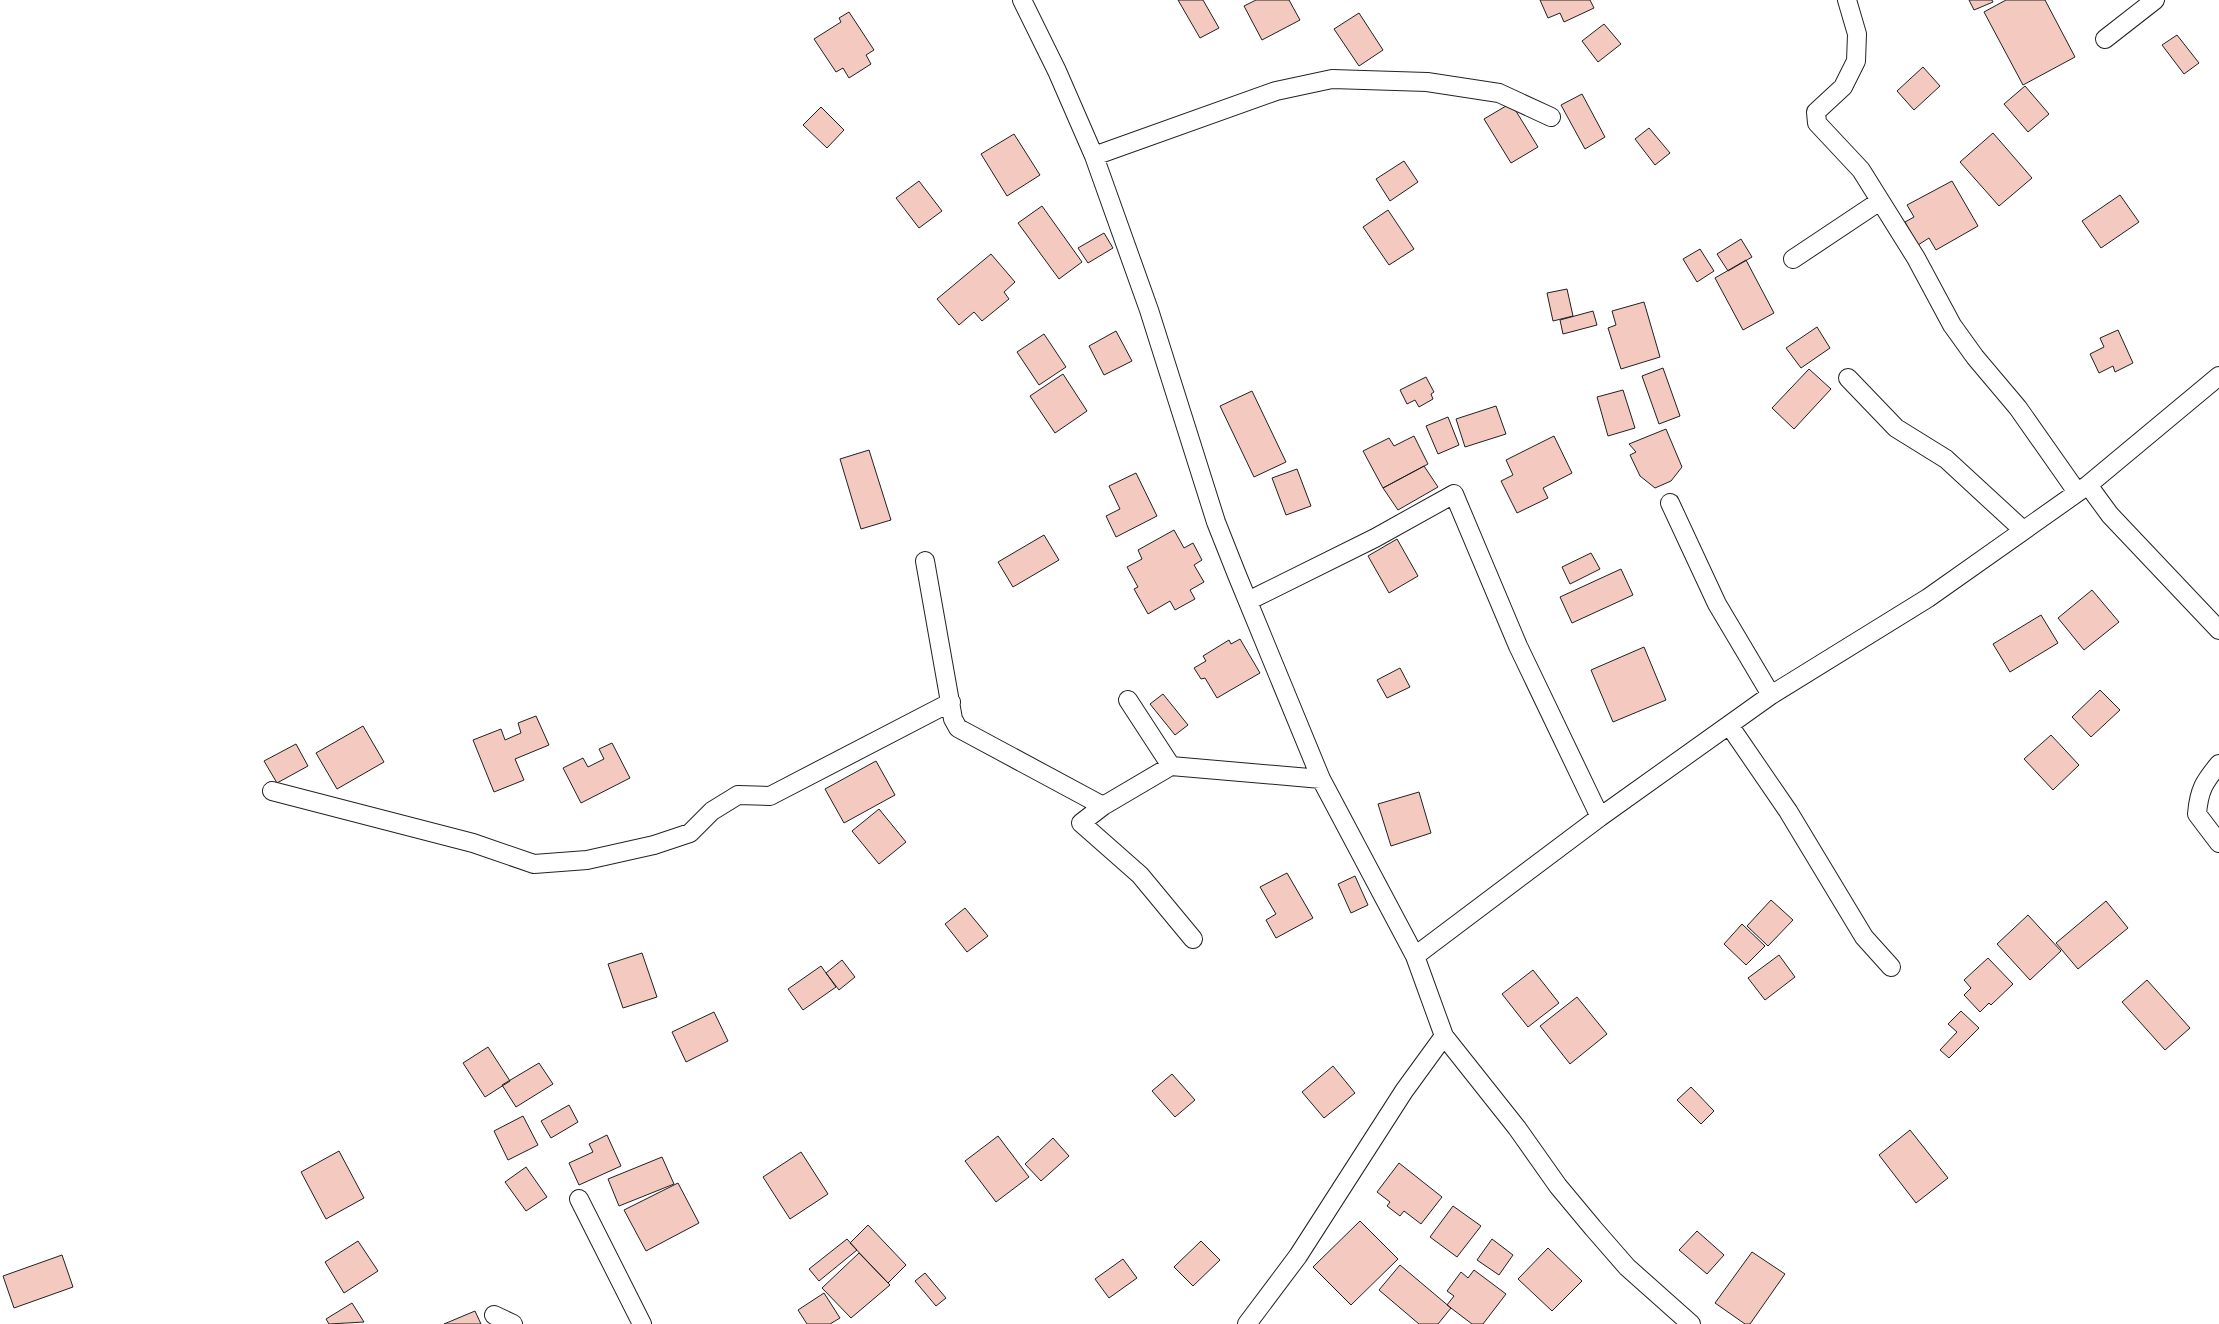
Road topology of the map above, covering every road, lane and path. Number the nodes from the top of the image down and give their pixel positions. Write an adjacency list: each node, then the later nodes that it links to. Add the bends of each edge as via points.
1 (1022, 0): 6 (street)
2 (1847, 0): 7 (street, via 1858,34 1856,61 1843,88 1816,112 1817,123 1861,170)
3 (2155, 0): 4 (street)
4 (2105, 39)
5 (1552, 117): 6 (street, via 1499,93 1427,82 1332,79 1276,91)
6 (1094, 156): 15 (street, via 1148,310 1216,522)
7 (1880, 201): 8 (street); 11 (street, via 1916,258 1952,325)
8 (1793, 259)
9 (2219, 376): 11 (street)
10 (1848, 378): 13 (street, via 1896,428 1946,460)
11 (2082, 488): 13 (street); 16 (street)
12 (1670, 503): 17 (street, via 1717,604)
13 (2023, 530): 17 (street, via 1928,598)
14 (925, 562): 19 (street)
15 (1248, 601): 23 (street); 26 (street, via 1375,538 1454,494 1518,646)
16 (2219, 630)
17 (1771, 695): 20 (street)
18 (1128, 700): 22 (street)
19 (951, 702): 24 (street, via 770,796 738,795 712,811 690,833 587,860 534,864 473,843); 25 (street, via 958,728)
20 (1728, 725): 26 (street); 30 (street, via 1788,811 1864,937)
21 (2219, 764): 27 (street, via 2203,784 2198,796 2197,814)
22 (1171, 766): 23 (street); 25 (street)
23 (1321, 780): 29 (street)
24 (272, 791)
25 (1103, 806): 28 (street, via 1081,823 1140,875)
26 (1600, 817): 29 (street)
27 (2219, 843)
28 (1193, 939)
29 (1415, 956): 31 (street)
30 (1891, 967)
31 (1444, 1036): 36 (street, via 1404,1091 1298,1256); 37 (street, via 1593,1228 1627,1267)
32 (579, 1199): 35 (street)
33 (494, 1315): 34 (street)
34 (513, 1324)
35 (642, 1324)
36 (1248, 1324)
37 (1691, 1324)

